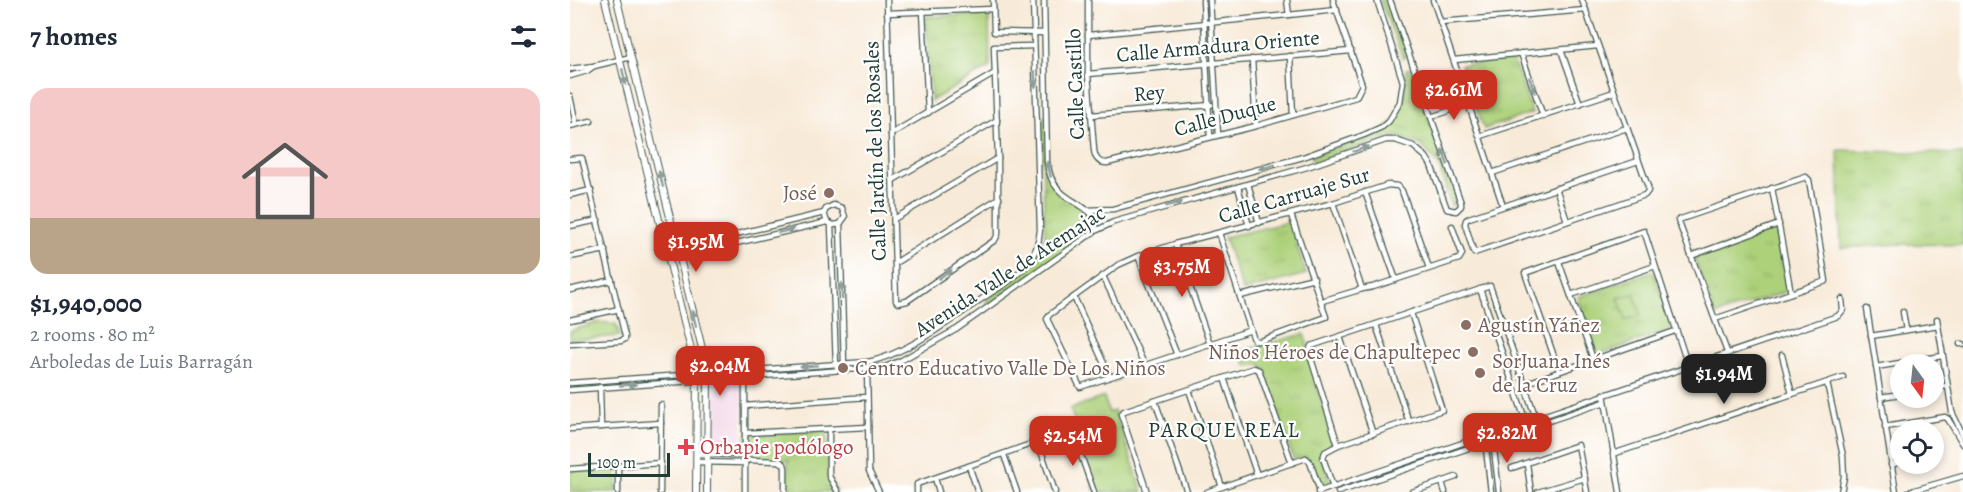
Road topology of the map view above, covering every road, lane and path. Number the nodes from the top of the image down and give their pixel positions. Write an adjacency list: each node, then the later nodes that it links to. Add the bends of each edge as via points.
1 (605, 0): 38 (street)
2 (617, 0): 36 (street)
3 (887, 0): 20 (street, Calle Jardín de los Rosales)
4 (993, 0): 16 (street)
5 (1033, 0): 26 (street)
6 (1044, 0): 27 (street)
7 (1088, 0): 28 (street, Calle Castillo)
8 (1203, 0): 24 (street)
9 (1210, 0): 22 (street)
10 (1287, 0): 21 (street)
11 (1333, 0): 17 (street)
12 (1377, 0): 44 (street)
13 (1390, 0): 40 (street)
14 (1433, 0): 23 (street)
15 (1582, 0): 18 (street)
16 (993, 9): 19 (street); 25 (street, via 994,32)
17 (1337, 10): 21 (street); 33 (street)
18 (1586, 10): 23 (street); 31 (street)
19 (923, 11): 20 (street); 58 (street)
20 (887, 13): 72 (street, Calle Jardín de los Rosales)
21 (1289, 15): 22 (street)
22 (1212, 22): 24 (street); 42 (street)
23 (1440, 22): 39 (street)
24 (1204, 23): 28 (street); 41 (street)
25 (1021, 33): 26 (street); 29 (street)
26 (1034, 33): 27 (street); 30 (street)
27 (1044, 33): 62 (street)
28 (1088, 35): 47 (street, Calle Castillo)
29 (1021, 46): 30 (street); 46 (street, via 994,47)
30 (1034, 46): 61 (street, one-way to 61)
31 (1598, 46): 32 (street); 50 (street)
32 (1561, 50): 34 (street); 54 (street)
33 (1351, 51): 35 (street, Calle Armadura Oriente); 63 (street, Calle Duque, via 1362,85 1356,97)
34 (1521, 54): 39 (street); 64 (street, one-way to 64)
35 (1290, 56): 37 (street, Calle Armadura Oriente); 63 (street)
36 (631, 57): 38 (street); 114 (street, one-way to 36)
37 (1252, 59): 42 (street, Calle Armadura Oriente); 70 (street)
38 (620, 60): 43 (street); 116 (street, one-way to 116)
39 (1454, 60): 49 (street)
40 (1412, 62): 44 (street); 57 (street)
41 (1206, 63): 42 (street, Calle Armadura Oriente); 47 (street, Calle Armadura Oriente); 55 (street)
42 (1214, 63): 56 (street)
43 (594, 66): 45 (street); 48 (street)
44 (1399, 66): 76 (street, Avenida Valle de Atemajac, via 1403,91 1389,121 1374,131)
45 (570, 69)
46 (995, 72): 58 (street); 66 (street)
47 (1088, 74): 59 (street, Calle Castillo)
48 (570, 76)
49 (1465, 93): 52 (street); 53 (street)
50 (1614, 93): 54 (street); 71 (street)
51 (570, 96): 68 (street)
52 (1438, 102): 57 (street); 60 (street)
53 (1469, 104): 60 (street); 74 (street)
54 (1580, 104): 64 (street)
55 (1209, 105): 56 (street, Rey); 59 (street, Rey); 75 (street)
56 (1216, 105): 73 (street)
57 (1427, 105): 65 (street)
58 (928, 113): 72 (street)
59 (1091, 114): 80 (street, Calle Castillo, via 1095,157)
60 (1441, 114): 65 (street)
61 (1036, 115): 62 (street); 138 (street, Avenida Valle de Atemajac, via 1039,243 1027,265)
62 (1046, 115): 97 (street, one-way to 62, via 1067,198 1050,176)
63 (1293, 115): 70 (street, Calle Duque)
64 (1543, 116): 74 (street)
65 (1431, 117): 81 (street, Avenida Valle de Atemajac, one-way to 65, via 1395,140 1426,156 1447,209 1456,211 1461,203)
66 (997, 120): 77 (street); 83 (street)
67 (591, 121): 68 (street)
68 (576, 124): 69 (street)
69 (570, 126)
70 (1256, 126): 73 (street, Calle Duque)
71 (1627, 128): 79 (street); 82 (street)
72 (891, 134): 83 (street, Calle Jardín de los Rosales)
73 (1218, 135): 75 (street, Calle Duque)
74 (1480, 136): 82 (street)
75 (1210, 137): 80 (street, Calle Duque)
76 (1303, 157): 81 (street); 93 (street, Avenida Valle de Atemajac, one-way to 93)
77 (998, 158): 91 (street); 101 (street)
78 (570, 159): 88 (street, via 582,158)
79 (1638, 160): 86 (street); 103 (street, via 1648,187 1645,195)
80 (1102, 163)
81 (1308, 167): 84 (street, Avenida Valle de Atemajac)
82 (1492, 173): 96 (street)
83 (893, 180): 101 (street, Calle Jardín de los Rosales)
84 (1248, 184): 85 (street, Avenida Valle de Atemajac); 92 (street)
85 (1238, 187): 94 (street); 99 (street, Avenida Valle de Atemajac, one-way to 85)
86 (1556, 188): 96 (street); 103 (street)
87 (1772, 188): 107 (street); 119 (street, via 1678,220); 133 (street, via 1806,177 1809,180 1826,281)
88 (591, 190): 90 (street); 102 (street)
89 (1365, 192): 95 (street, Calle Carruaje Sur); 125 (street, Calle Carruaje Sur, via 1398,186); 129 (street)
90 (570, 195)
91 (999, 198): 123 (street); 123 (street, Calle Jardín de los Rosales, one-way to 91, via 897,303 907,301 994,240 999,228)
92 (1253, 200): 94 (street); 105 (street)
93 (1136, 202): 97 (street, Avenida Valle de Atemajac, via 1106,211); 99 (street)
94 (1242, 203): 109 (street)
95 (1333, 203): 100 (street, Calle Carruaje Sur); 130 (street)
96 (1503, 206): 103 (street, via 1466,220 1474,253)
97 (1087, 210): 111 (street, via 1095,218)
98 (824, 213): 104 (street); 106 (street, via 834,205 843,208 845,217); 114 (street)
99 (1139, 214): 111 (street, Avenida Valle de Atemajac)
100 (1291, 215): 105 (street, Calle Carruaje Sur); 127 (street)
101 (894, 219): 123 (street, Calle Jardín de los Rosales)
102 (598, 220): 108 (street); 115 (street)
103 (1567, 221)
104 (829, 223): 106 (street); 117 (street, one-way to 104); 163 (street)
105 (1259, 223): 109 (street, Calle Carruaje Sur)
106 (840, 224): 164 (street, one-way to 106)
107 (1779, 224): 119 (street); 133 (street)
108 (570, 226)
109 (1248, 226): 112 (street, Calle Carruaje Sur)
110 (1452, 226): 125 (street, via 1461,257)
111 (1095, 231): 142 (street, Avenida Valle de Atemajac)
112 (1219, 233): 113 (street, Calle Carruaje Sur); 135 (street)
113 (1175, 244): 118 (street, Calle Carruaje Sur); 154 (street)
114 (677, 248): 116 (street); 117 (street)
115 (605, 250): 120 (street); 128 (street)
116 (666, 251): 121 (street)
117 (679, 256): 121 (street); 174 (street, one-way to 117)
118 (1138, 256): 126 (street, Calle Carruaje Sur); 158 (street)
119 (1691, 256): 145 (street)
120 (570, 257)
121 (668, 259): 175 (street)
122 (1559, 262): 124 (street, via 1644,231); 134 (street); 173 (street, via 1525,273)
123 (895, 263)
124 (1655, 266): 134 (street); 150 (street)
125 (1429, 268): 129 (street)
126 (1103, 276): 136 (street, Calle Carruaje Sur); 166 (street)
127 (1314, 278): 135 (street); 139 (street)
128 (612, 280): 132 (street); 140 (street)
129 (1396, 280): 130 (street)
130 (1362, 289): 139 (street)
131 (1480, 289): 144 (street); 182 (street, via 1490,286); 199 (street)
132 (570, 290)
133 (1791, 293): 145 (street)
134 (1571, 295): 161 (street)
135 (1240, 296): 148 (street)
136 (1074, 297): 177 (street); 177 (street, Calle Carruaje Sur, via 1049,315 1048,324 1077,385 1083,387)
137 (1842, 299): 156 (street, via 1843,310 1838,316)
138 (979, 301): 142 (street); 155 (street, Avenida Valle de Atemajac)
139 (1322, 301): 148 (street, via 1326,317 1260,341 1255,341)
140 (619, 309): 146 (street); 153 (street, via 625,339)
141 (1867, 309): 151 (street)
142 (985, 310): 160 (street, Avenida Valle de Atemajac)
143 (1903, 312): 149 (street)
144 (1411, 313): 147 (street); 200 (street, via 1442,410)
145 (1715, 319): 156 (street)
146 (570, 320)
147 (1376, 325): 152 (street); 200 (street)
148 (1251, 330): 154 (street)
149 (1906, 330): 151 (street); 157 (street, via 1937,322)
150 (1675, 331): 161 (street); 167 (street)
151 (1871, 336): 168 (street)
152 (1340, 337): 211 (street); 218 (street, via 1309,349)
153 (570, 344)
154 (1210, 344): 158 (street)
155 (901, 349): 160 (street); 162 (street, Avenida Valle de Atemajac, via 882,360)
156 (1727, 352): 167 (street)
157 (1942, 354)
158 (1177, 355): 166 (street)
159 (1782, 355): 189 (street)
160 (906, 358): 170 (street, Avenida Valle de Atemajac, via 885,368)
161 (1593, 359): 173 (street)
162 (867, 362): 164 (street, Avenida Valle de Atemajac); 170 (street)
163 (836, 364): 164 (street, Avenida Valle de Atemajac); 171 (street); 174 (street, Avenida Valle de Atemajac, one-way to 174)
164 (844, 364): 172 (street)
165 (1890, 365): 168 (street)
166 (1145, 366): 177 (street)
167 (1688, 366): 188 (street)
168 (1876, 367): 192 (street)
169 (1944, 368): 184 (street)
170 (867, 370): 172 (street, Avenida Valle de Atemajac); 191 (street)
171 (836, 371): 172 (street, Avenida Valle de Atemajac); 176 (street, Avenida Valle de Atemajac)
172 (844, 371)
173 (1559, 371): 182 (street)
174 (708, 376): 175 (street, Avenida Valle de Atemajac); 176 (street, Avenida Valle de Atemajac); 223 (street)
175 (697, 377): 180 (street, Avenida Valle de Atemajac); 185 (street, Avenida Valle de Atemajac, one-way to 175); 222 (street)
176 (745, 377): 196 (street)
177 (1110, 377)
178 (1224, 378): 187 (street); 226 (street, via 1257,368); 233 (street)
179 (1843, 378): 181 (street)
180 (570, 383)
181 (1827, 383): 189 (street); 271 (street, via 1843,456)
182 (1524, 384): 197 (street)
183 (1944, 386): 184 (street)
184 (1947, 386): 198 (street)
185 (600, 387): 186 (street, Avenida Valle de Atemajac); 203 (street)
186 (570, 390)
187 (1189, 390): 193 (street); 240 (street)
188 (1604, 394): 194 (street); 197 (street)
189 (1792, 394): 220 (street)
190 (1890, 396): 192 (street)
191 (867, 397): 196 (street); 204 (street)
192 (1881, 397): 206 (street)
193 (1155, 401): 257 (street, via 1121,414); 258 (street)
194 (1605, 402): 202 (street); 220 (street)
195 (661, 405): 201 (street)
196 (745, 406): 210 (street)
197 (1536, 417): 199 (street); 202 (street)
198 (1950, 417): 206 (street); 213 (street); 217 (street)
199 (1526, 421): 205 (street); 209 (street)
200 (1408, 422): 211 (street)
201 (661, 423): 203 (street); 225 (street)
202 (1538, 424): 205 (street)
203 (601, 427): 207 (street)
204 (868, 427): 208 (street); 250 (street, via 869,471)
205 (1528, 427): 214 (street)
206 (1886, 427): 219 (street)
207 (570, 429)
208 (829, 429): 210 (street); 249 (street, via 829,476)
209 (1492, 432): 212 (street); 214 (street)
210 (745, 433): 224 (street)
211 (1373, 434): 218 (street)
212 (1484, 435): 216 (street); 241 (street)
213 (1963, 435)
214 (1493, 439): 216 (street); 266 (street)
215 (1038, 442): 221 (street); 255 (street); 256 (street, via 1068,431 1074,436)
216 (1485, 442): 239 (street); 265 (street)
217 (1963, 444)
218 (1338, 445): 241 (street, via 1323,454)
219 (1890, 452)
220 (1613, 453): 270 (street)
221 (1004, 454): 229 (street); 254 (street)
222 (697, 458): 223 (street); 245 (street)
223 (708, 458): 224 (street); 246 (street)
224 (745, 459): 247 (street); 248 (street, via 784,464)
225 (661, 463): 228 (street); 244 (street)
226 (1292, 463): 233 (street); 260 (street, via 1308,459)
227 (1527, 464): 230 (street); 237 (street, via 1578,446); 267 (street)
228 (618, 466): 231 (street); 243 (street)
229 (969, 466): 236 (street); 253 (street)
230 (1512, 468)
231 (570, 469)
232 (1893, 474): 272 (street)
233 (1257, 475): 240 (street)
234 (1963, 476): 273 (street)
235 (1456, 477): 238 (street)
236 (935, 478): 251 (street, via 917,484); 252 (street)
237 (1585, 478): 268 (street); 269 (street)
238 (1442, 482): 263 (street); 264 (street)
239 (1360, 484): 242 (street); 262 (street)
240 (1222, 487): 259 (street)
241 (1333, 487): 260 (street)
242 (1352, 490): 261 (street)
243 (618, 492)
244 (660, 492)
245 (696, 492)
246 (707, 492)
247 (745, 492)
248 (785, 492)
249 (838, 492)
250 (879, 492)
251 (917, 492)
252 (939, 492)
253 (978, 492)
254 (1017, 492)
255 (1055, 492)
256 (1094, 492)
257 (1147, 492)
258 (1186, 492)
259 (1207, 492)
260 (1319, 492)
261 (1338, 492)
262 (1363, 492)
263 (1412, 492)
264 (1445, 492)
265 (1491, 492)
266 (1499, 492)
267 (1532, 492)
268 (1538, 492)
269 (1587, 492)
270 (1620, 492)
271 (1840, 492)
272 (1896, 492)
273 (1908, 492)

